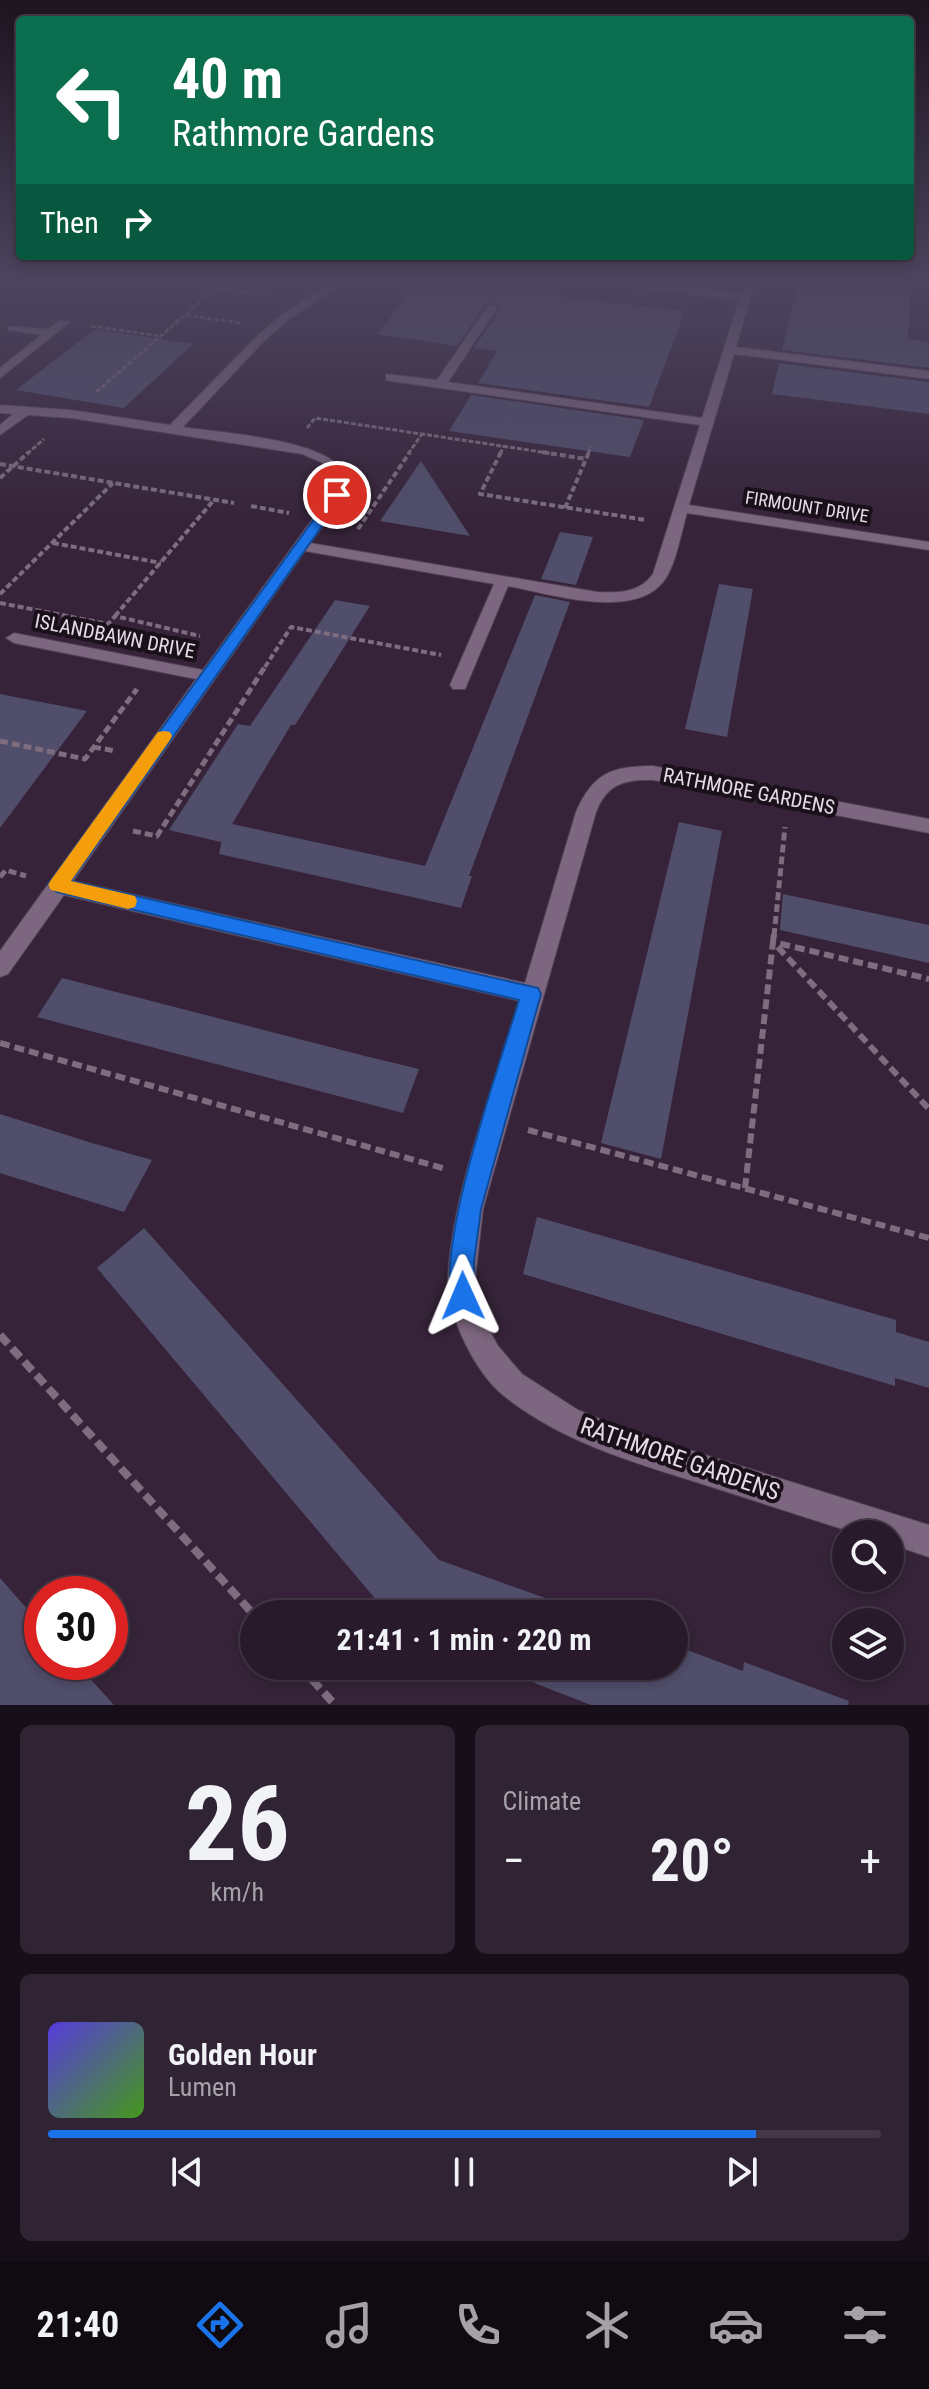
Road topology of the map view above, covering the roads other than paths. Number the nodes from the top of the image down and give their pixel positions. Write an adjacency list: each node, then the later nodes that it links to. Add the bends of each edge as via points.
1 (237, 365): 11 (street)
2 (453, 365): 7 (street)
3 (725, 365): 10 (street)
4 (846, 365): 5 (street)
5 (929, 375)
6 (390, 377): 7 (street)
7 (440, 384): 10 (street)
8 (0, 409): 9 (street)
9 (26, 410): 11 (street); 12 (street)
10 (705, 422): 13 (street)
11 (173, 430): 14 (street, ISLANDBAWN DRIVE, via 318,454 331,461 340,473 337,495)
12 (0, 431)
13 (680, 508): 15 (street, FIRMOUNT DRIVE); 16 (street, via 657,581 634,595 597,597)
14 (300, 546): 16 (street); 18 (street, ISLANDBAWN DRIVE)
15 (929, 546)
16 (503, 580): 19 (street)
17 (14, 638): 18 (street, ISLANDBAWN DRIVE)
18 (207, 676): 21 (street, ISLANDBAWN DRIVE)
19 (459, 685)
20 (929, 826): 23 (street, RATHMORE GARDENS, via 653,773 624,774 596,789 586,812)
21 (57, 885): 22 (street, ISLANDBAWN DRIVE); 23 (street)
22 (0, 968)
23 (531, 994): 24 (street, RATHMORE GARDENS, via 477,1178 463,1245 463,1296 488,1356 527,1396 568,1421 632,1447)
24 (929, 1541)

